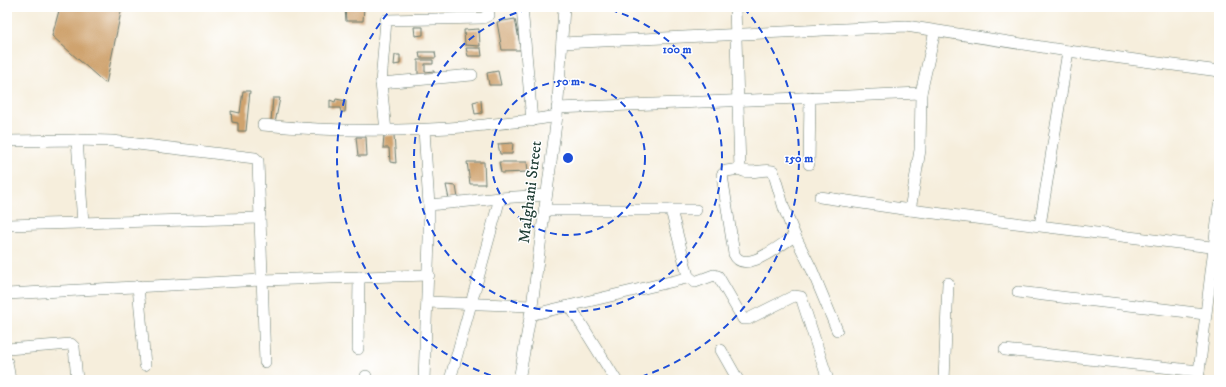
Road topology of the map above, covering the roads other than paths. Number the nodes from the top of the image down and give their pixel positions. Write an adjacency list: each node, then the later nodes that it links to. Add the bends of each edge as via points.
1 (488, 7): 11 (street, via 489,15 483,18 386,20)
2 (522, 7): 16 (street)
3 (564, 7): 7 (street, Malghani Street)
4 (735, 7): 6 (street)
5 (934, 31): 6 (street, via 906,26); 8 (street); 12 (street)
6 (736, 34): 7 (street); 14 (street)
7 (562, 43): 15 (street, Malghani Street)
8 (1068, 51): 9 (street); 36 (street)
9 (1219, 71)
10 (472, 75): 11 (street)
11 (381, 83): 19 (street)
12 (921, 93): 13 (street); 32 (street, via 920,150)
13 (810, 97): 14 (street); 22 (street)
14 (738, 100): 15 (street); 23 (street)
15 (557, 112): 16 (street); 24 (street, Malghani Street)
16 (532, 121): 18 (street)
17 (262, 125): 19 (street, via 318,130)
18 (424, 130): 19 (street); 27 (street)
19 (386, 131)
20 (78, 140): 21 (street); 33 (street, via 112,141 255,158 258,161); 34 (street)
21 (7, 141)
22 (809, 164)
23 (740, 169): 37 (street, via 745,172 773,171); 37 (street, via 726,171 722,175 736,258 740,262 752,262)
24 (546, 195): 26 (street); 29 (street, Malghani Street)
25 (820, 197): 32 (street)
26 (500, 198): 27 (street); 48 (street)
27 (429, 205): 39 (street)
28 (1219, 206): 38 (street)
29 (544, 210): 30 (street); 50 (street, Malghani Street)
30 (671, 210): 31 (street); 40 (street)
31 (696, 210)
32 (910, 210): 36 (street)
33 (260, 218): 34 (street); 42 (street)
34 (83, 223): 35 (street)
35 (7, 225)
36 (1040, 226): 38 (street)
37 (795, 236): 52 (street)
38 (1216, 248): 51 (street)
39 (428, 275): 41 (street); 47 (street)
40 (688, 276): 49 (street); 68 (street, via 695,282 718,276 745,320 794,296 801,297)
41 (359, 277): 42 (street); 54 (street)
42 (262, 280): 44 (street); 58 (street)
43 (948, 283): 69 (street)
44 (138, 286): 46 (street); 59 (street)
45 (1018, 292): 51 (street)
46 (7, 294)
47 (427, 302): 48 (street); 61 (street)
48 (471, 303): 50 (street); 64 (street)
49 (570, 306): 50 (street); 66 (street)
50 (531, 310): 65 (street, Malghani Street)
51 (1205, 314): 60 (street)
52 (837, 330)
53 (7, 349): 63 (street, via 71,344 74,347)
54 (358, 349)
55 (721, 350): 67 (street)
56 (1005, 350): 60 (street)
57 (7, 362): 62 (street)
58 (265, 362)
59 (145, 365)
60 (1198, 376)
61 (425, 379)
62 (10, 380)
63 (77, 380)
64 (450, 380)
65 (519, 380)
66 (616, 380)
67 (738, 380)
68 (828, 380)
69 (944, 380)

